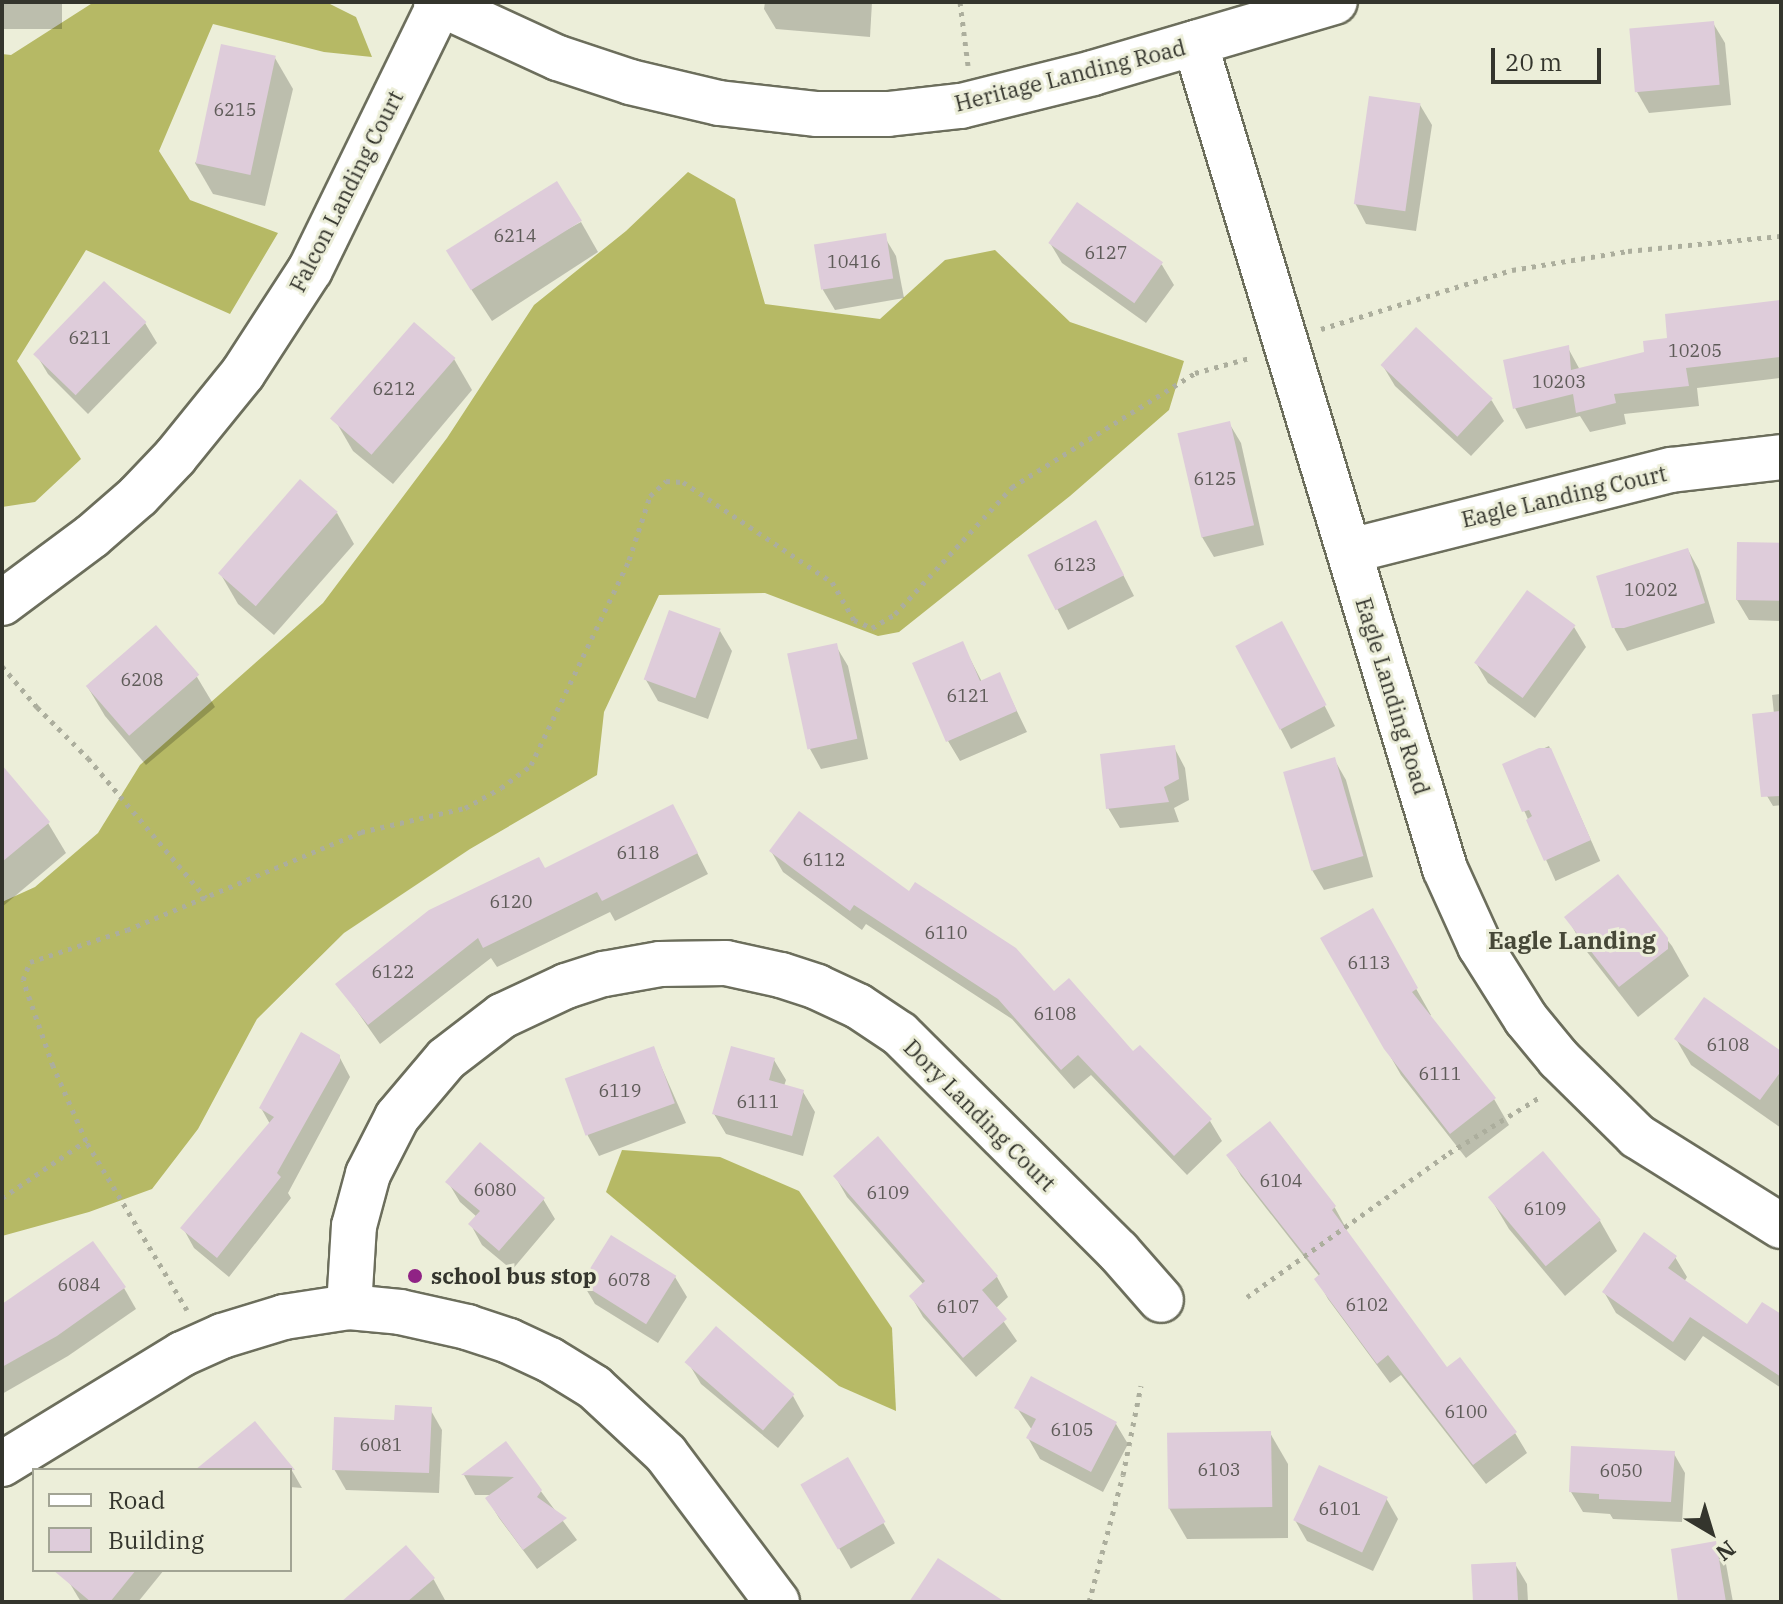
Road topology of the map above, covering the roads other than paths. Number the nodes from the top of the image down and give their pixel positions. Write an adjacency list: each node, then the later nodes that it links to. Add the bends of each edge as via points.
1 (1335, 2): 3 (street, Heritage Landing Road)
2 (438, 3): 3 (street, Heritage Landing Road, via 558,58 630,82 719,103 817,114 961,106); 6 (street, Falcon Landing Court, via 310,270 243,373 138,496)
3 (1195, 43): 5 (street, Eagle Landing Road)
4 (1781, 457): 5 (street, Eagle Landing Court, via 1671,470)
5 (1350, 551): 7 (street, Eagle Landing Road, via 1445,869 1503,986 1559,1059 1637,1136)
6 (2, 603)
7 (1781, 1226)
8 (1161, 1300): 9 (street, Dory Landing Court, via 900,1034 817,987 713,963 660,964 566,986 502,1016 446,1059 397,1117 368,1174 354,1226)
9 (349, 1307): 10 (street, via 284,1317 182,1354); 11 (street, via 467,1327 550,1360 594,1387 666,1454)
10 (2, 1464)
11 (777, 1602)

